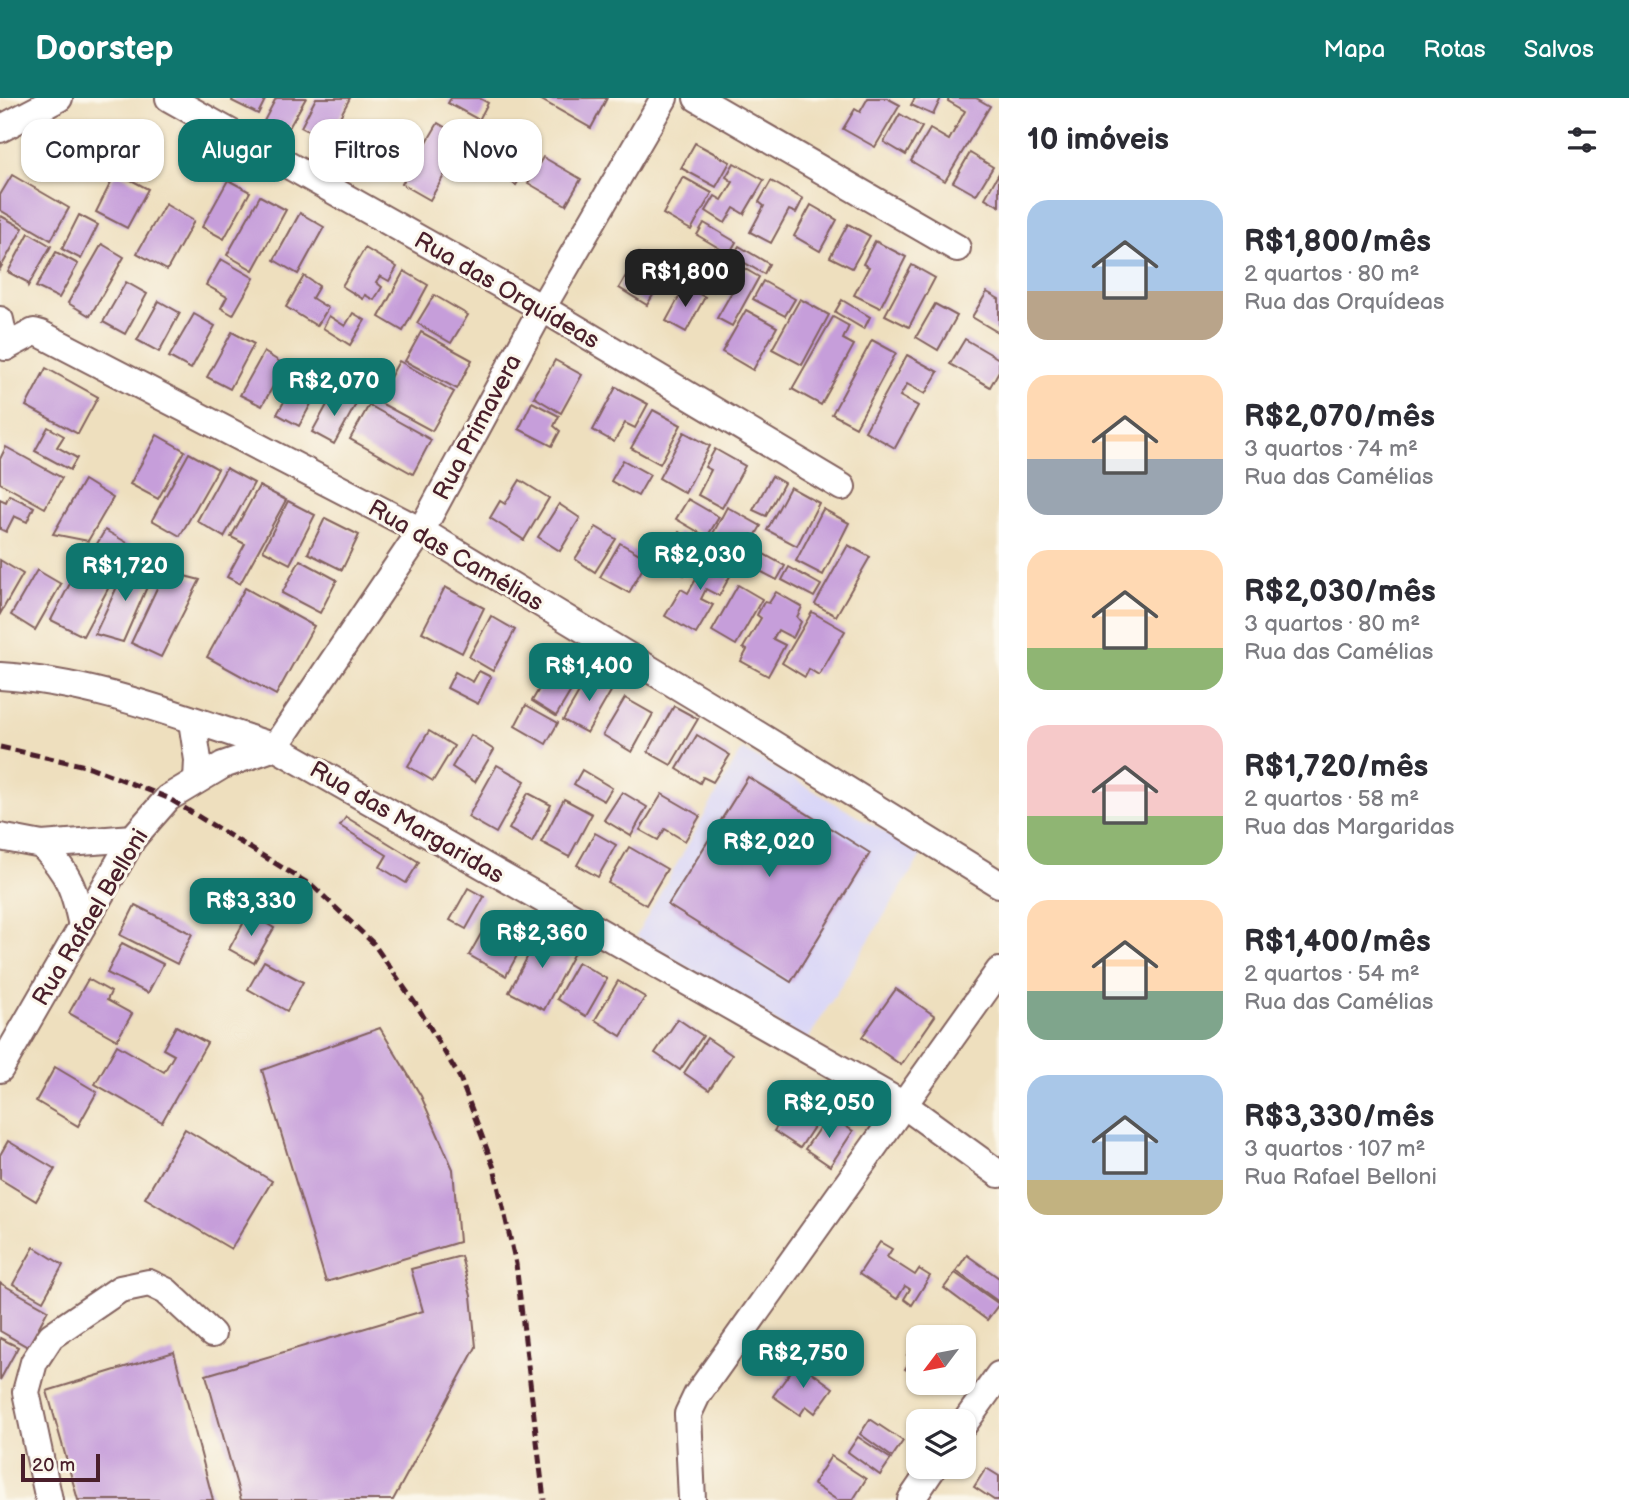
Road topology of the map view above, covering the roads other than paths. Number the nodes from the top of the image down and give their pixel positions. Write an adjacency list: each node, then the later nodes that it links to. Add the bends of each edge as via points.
1 (59, 98): 5 (street)
2 (169, 98): 7 (street, Rua das Orquídeas)
3 (664, 98): 7 (street, Rua Primavera)
4 (697, 98): 6 (street)
5 (0, 130)
6 (957, 248)
7 (542, 308): 10 (street, Rua das Orquídeas); 11 (street, Rua Primavera)
8 (0, 320): 9 (street)
9 (3, 352): 11 (street, Rua das Camélias, via 34,332 41,334)
10 (842, 487)
11 (421, 531): 14 (street, Rua Primavera); 19 (street, Rua das Camélias)
12 (0, 676): 13 (street, Rua das Margaridas, via 93,689)
13 (192, 721): 14 (street, Rua das Margaridas); 15 (street)
14 (275, 747): 15 (street, Rua Rafael Belloni, via 223,765); 23 (street, Rua das Margaridas)
15 (197, 780): 17 (street, Rua Rafael Belloni, via 168,798)
16 (0, 837): 18 (street)
17 (133, 838): 18 (street); 20 (street, Rua Rafael Belloni)
18 (42, 845): 20 (street, via 71,882)
19 (999, 884)
20 (82, 926): 22 (street, Rua Rafael Belloni)
21 (999, 971): 23 (street)
22 (0, 1069)
23 (904, 1105): 24 (street, Rua das Margaridas); 30 (street, via 697,1395 688,1414)
24 (999, 1174)
25 (212, 1334): 29 (street, via 166,1291 149,1283 120,1289 51,1336 34,1362 26,1392)
26 (999, 1376): 27 (street)
27 (975, 1409)
28 (925, 1479): 31 (street)
29 (49, 1500)
30 (692, 1500)
31 (911, 1500)

